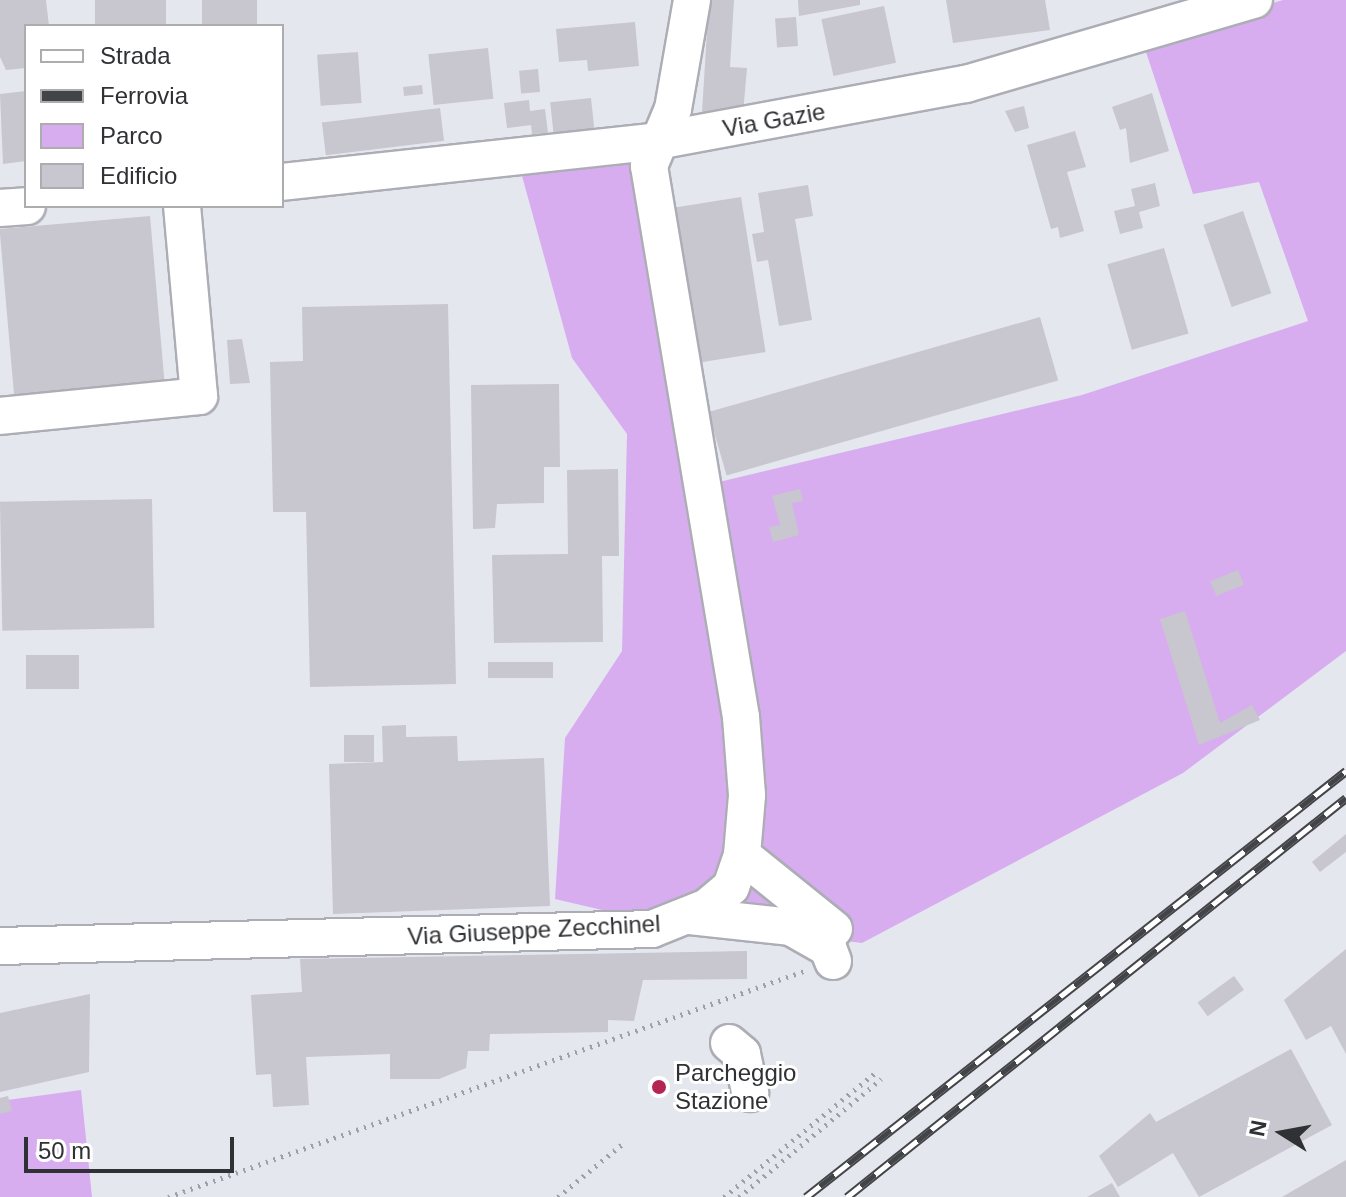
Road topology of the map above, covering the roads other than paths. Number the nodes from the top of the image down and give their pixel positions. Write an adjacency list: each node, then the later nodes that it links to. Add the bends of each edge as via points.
1 (692, 0): 3 (street, Via Giuseppe Zecchinel, via 673,109)
2 (1254, 0): 3 (street, Via Gazie, via 966,84)
3 (657, 141): 4 (street, Via Gazie); 9 (street, Via Giuseppe Zecchinel, via 649,166 741,717 747,795)
4 (284, 182)
5 (24, 206): 6 (street)
6 (0, 208)
7 (182, 208): 8 (street, via 199,396)
8 (0, 416)
9 (742, 855): 10 (street, Via Giuseppe Zecchinel, via 731,887); 10 (street, via 833,927 841,958 791,927)
10 (690, 916): 11 (street, Via Giuseppe Zecchinel, via 652,929)
11 (0, 946)
12 (729, 1043): 13 (street, via 742,1054)
13 (750, 1093)

